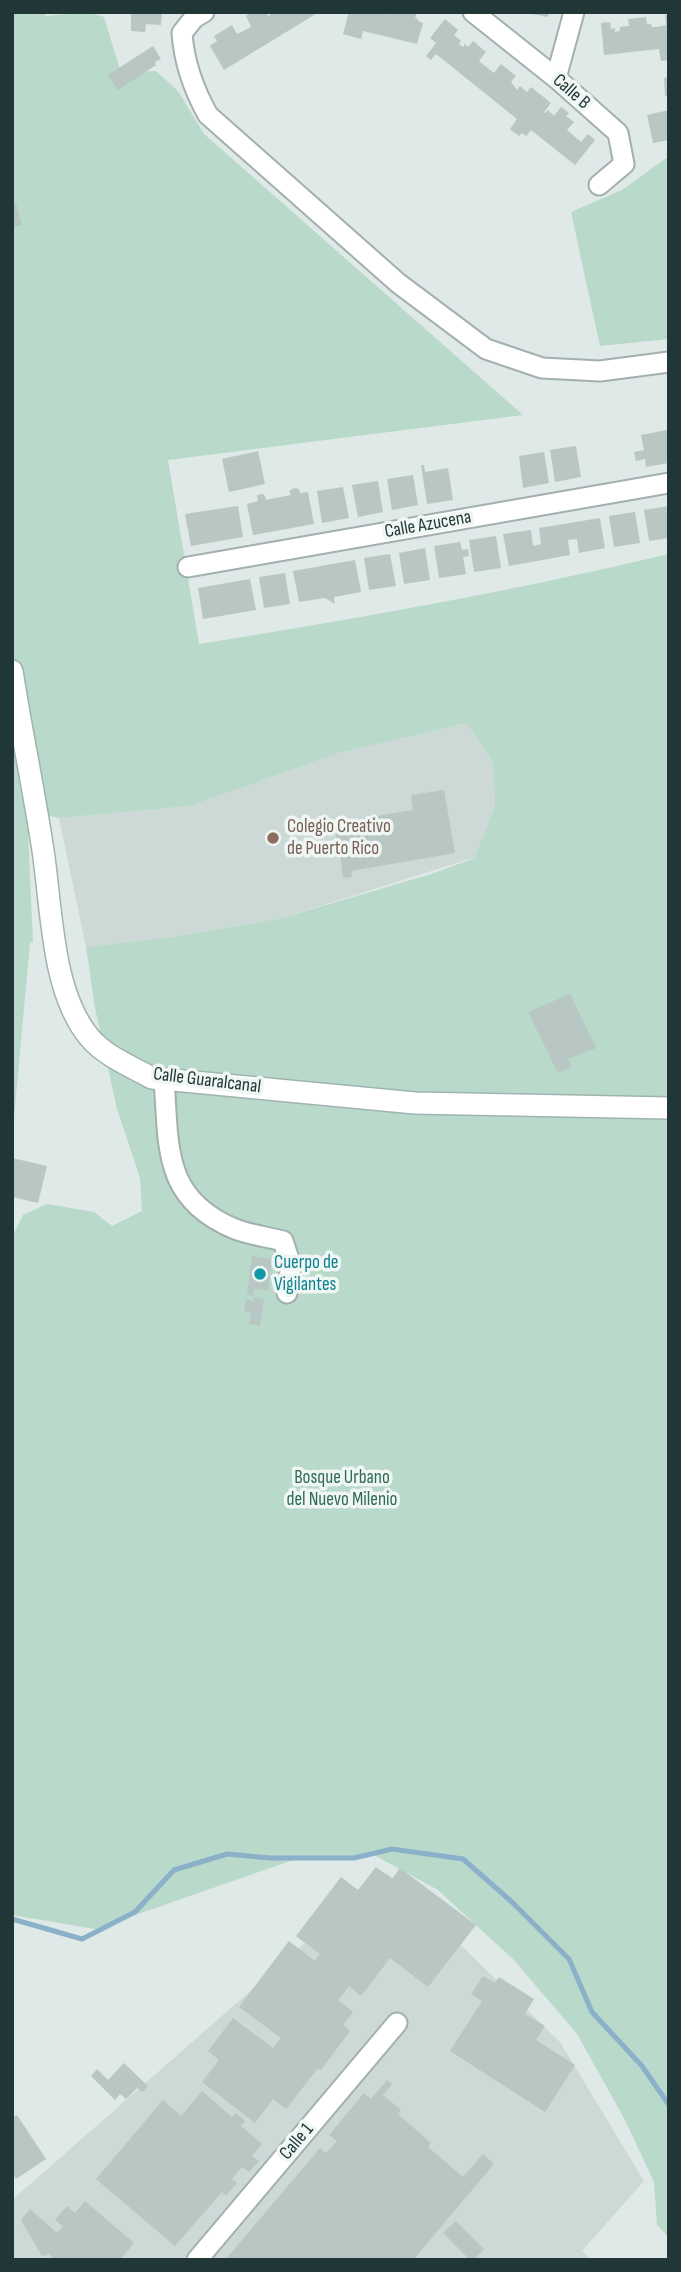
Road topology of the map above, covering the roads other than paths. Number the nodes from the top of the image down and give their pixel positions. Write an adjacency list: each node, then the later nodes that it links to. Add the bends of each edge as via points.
1 (204, 12): 6 (street, via 183,33 183,50 208,115 398,283 486,349 542,368 600,370)
2 (473, 12): 4 (street, Calle B)
3 (574, 12): 4 (street)
4 (556, 78): 5 (street, Calle B, via 618,133 624,164)
5 (599, 185)
6 (669, 362)
7 (669, 483): 8 (street, Calle Azucena)
8 (188, 567)
9 (12, 671): 10 (street, Calle Guaralcanal, via 61,981 90,1038 121,1061 152,1078)
10 (164, 1079): 11 (street, Calle Guaralcanal, via 415,1103); 12 (street, via 169,1158 183,1191 200,1210 236,1230 283,1241 291,1265)
11 (669, 1108)
12 (287, 1293)
13 (397, 2023): 14 (street, Calle 1)
14 (197, 2260)

